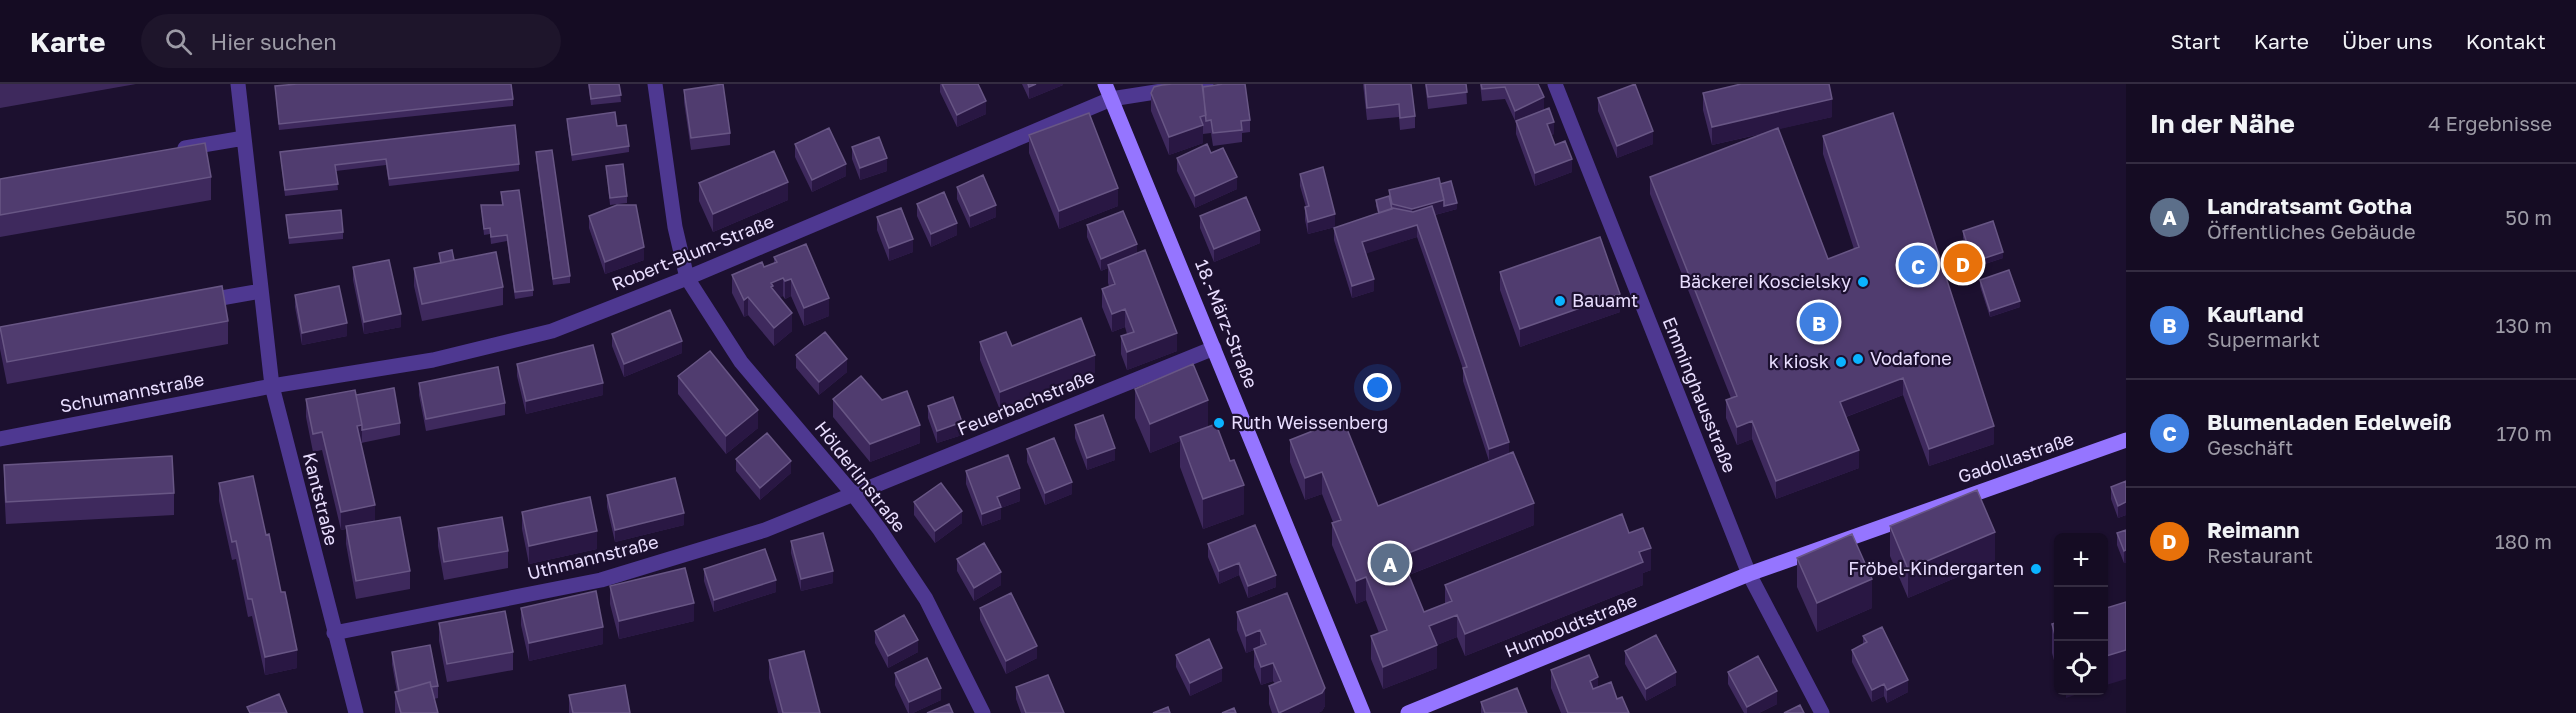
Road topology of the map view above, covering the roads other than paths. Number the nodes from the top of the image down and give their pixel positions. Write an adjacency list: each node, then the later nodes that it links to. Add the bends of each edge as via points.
1 (238, 84): 7 (street, Kantstraße)
2 (655, 84): 9 (street, Hölderlinstraße, via 675,227)
3 (1105, 84): 6 (main road, 18.-März-Straße)
4 (1206, 84): 6 (street, Robert-Blum-Straße)
5 (1555, 84): 17 (street, Emminghausstraße)
6 (1111, 99): 9 (street, Robert-Blum-Straße); 12 (main road, 18.-März-Straße)
7 (244, 138): 8 (street); 10 (street, Kantstraße)
8 (165, 152)
9 (687, 278): 13 (street, Robert-Blum-Straße, via 552,331 433,360); 16 (street, Hölderlinstraße, via 741,362)
10 (261, 291): 11 (street); 13 (street, Kantstraße)
11 (193, 303)
12 (1214, 348): 16 (street, Feuerbachstraße); 21 (main road, 18.-März-Straße)
13 (272, 386): 14 (street, Schumannstraße); 18 (street, Kantstraße)
14 (0, 439)
15 (2126, 440): 17 (main road, Gadollastraße)
16 (853, 494): 18 (street, Uthmannstraße, via 765,530 601,580); 20 (street, Hölderlinstraße, via 926,599)
17 (1749, 574): 22 (main road, Humboldtstraße); 23 (street, Emminghausstraße)
18 (334, 633): 19 (street, Kantstraße)
19 (356, 713)
20 (983, 713)
21 (1363, 713)
22 (1407, 713)
23 (1822, 713)

